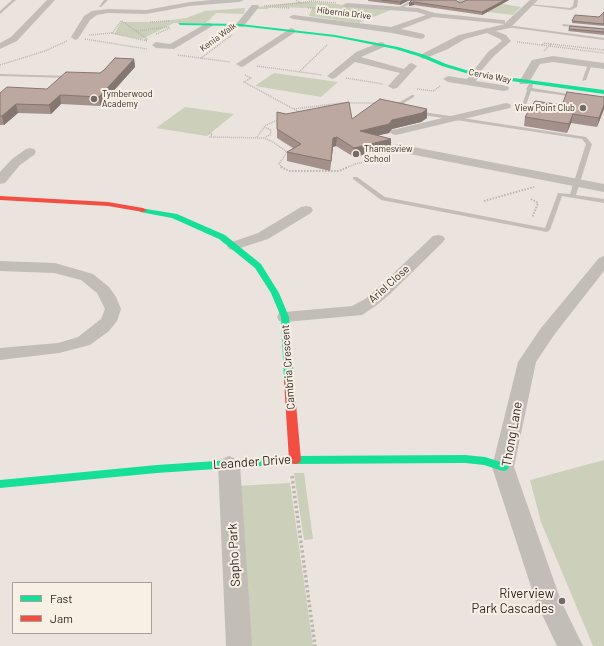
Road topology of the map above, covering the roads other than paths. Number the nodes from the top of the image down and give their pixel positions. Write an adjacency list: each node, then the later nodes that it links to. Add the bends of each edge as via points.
1 (14, 0): 13 (lane)
2 (51, 0): 30 (street, via 14,39)
3 (106, 0): 9 (lane)
4 (240, 0): 26 (street, via 190,4 146,12 95,12 87,18 76,36)
5 (576, 0): 12 (lane, via 575,7)
6 (531, 2): 12 (lane); 20 (street)
7 (409, 3): 11 (lane)
8 (347, 5): 11 (street)
9 (100, 6)
10 (255, 7): 19 (street)
11 (398, 9): 14 (street, via 418,10)
12 (571, 10): 16 (lane)
13 (0, 13)
14 (432, 15): 20 (street, Hibernia Drive); 23 (street, Hibernia Drive)
15 (293, 17): 23 (street, Hibernia Drive)
16 (565, 20): 21 (lane); 24 (lane)
17 (180, 24): 18 (street, Cervia Way)
18 (210, 25): 19 (street, Cervia Way); 31 (street, via 171,47)
19 (242, 25): 22 (street, Cervia Way)
20 (509, 25): 25 (street); 28 (lane)
21 (604, 29)
22 (290, 30): 29 (street, Cervia Way); 34 (street)
23 (392, 30): 27 (street, Hibernia Drive)
24 (560, 30)
25 (488, 31): 32 (street, via 462,37); 38 (street, via 507,41 491,54)
26 (87, 35)
27 (421, 36)
28 (604, 38)
29 (381, 44): 32 (street, Cervia Way); 33 (street)
30 (0, 46)
31 (158, 48)
32 (423, 56): 38 (street, Cervia Way)
33 (353, 58): 39 (street); 46 (street, via 389,69 410,68)
34 (241, 64)
35 (590, 64): 36 (street); 43 (lane); 45 (street, via 536,62)
36 (604, 66)
37 (0, 75): 40 (lane)
38 (474, 75): 42 (street); 45 (street, Cervia Way); 47 (street, via 479,85)
39 (332, 76)
40 (60, 77): 41 (lane); 44 (lane)
41 (79, 77)
42 (448, 79)
43 (584, 80)
44 (55, 81)
45 (528, 85): 48 (street, Cervia Way); 50 (lane); 53 (lane)
46 (392, 86)
47 (504, 88)
48 (604, 92)
49 (412, 96): 52 (lane)
50 (582, 97)
51 (376, 103): 52 (lane)
52 (401, 104): 55 (lane, via 414,111)
53 (524, 105)
54 (506, 106): 55 (street)
55 (456, 118): 56 (street); 61 (lane, via 584,138 589,144)
56 (396, 132)
57 (398, 148): 61 (street)
58 (30, 152): 60 (street, via 16,162)
59 (355, 178): 63 (lane, via 383,199 547,230 560,194)
60 (0, 180)
61 (577, 182): 62 (street); 63 (lane)
62 (604, 188)
63 (572, 196): 65 (lane)
64 (0, 198): 68 (street, Cambria Crescent, via 108,204 174,216 222,237)
65 (604, 201)
66 (306, 210): 68 (street, via 263,236)
67 (438, 239): 71 (street, Ariel Close, via 384,291 356,311)
68 (234, 246): 71 (street, Cambria Crescent, via 258,266 275,294)
69 (604, 261): 75 (street, Thong Lane, via 547,332 527,362)
70 (0, 266): 72 (street, via 55,268 87,277 103,290 113,309 109,321 84,341 59,348)
71 (284, 317): 73 (street, Cambria Crescent)
72 (0, 354)
73 (292, 460): 74 (street, Leander Drive); 75 (street, Leander Drive, via 465,459 485,461)
74 (229, 464): 76 (street, Leander Drive); 77 (street, Sapho Park)
75 (504, 467): 78 (street, Thong Lane, via 549,602)
76 (0, 486)
77 (239, 646)
78 (570, 646)

